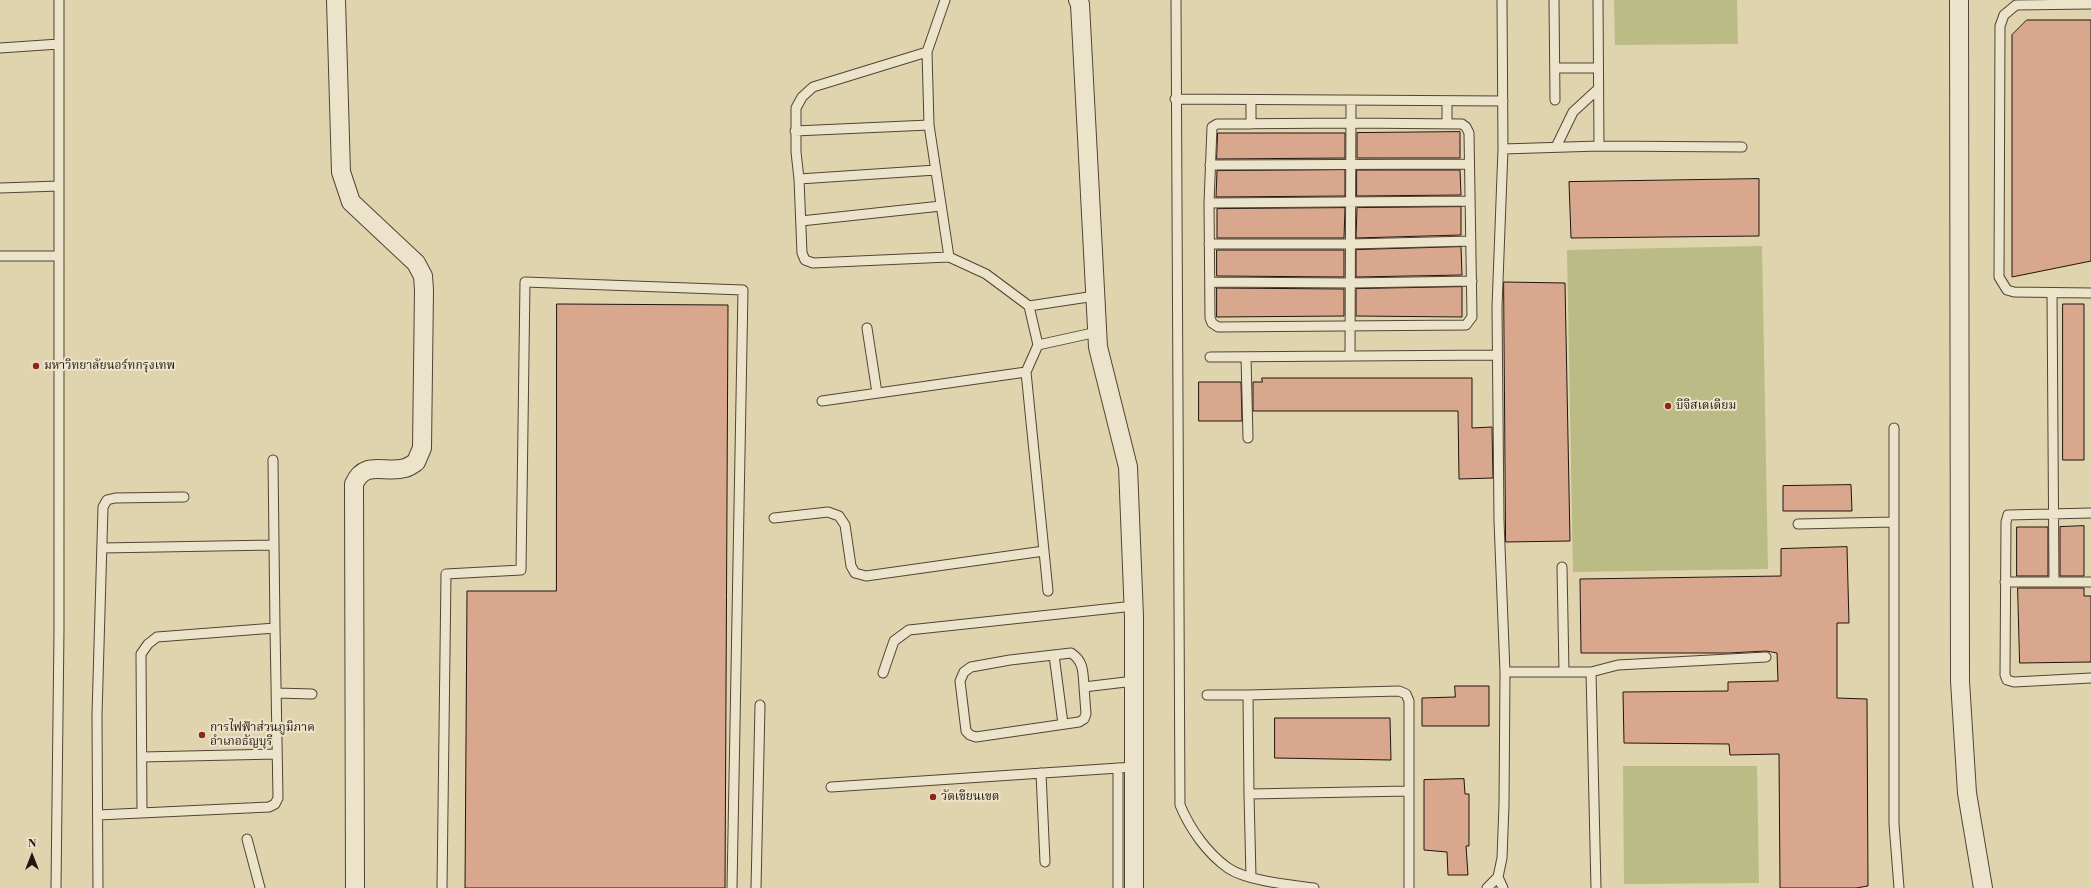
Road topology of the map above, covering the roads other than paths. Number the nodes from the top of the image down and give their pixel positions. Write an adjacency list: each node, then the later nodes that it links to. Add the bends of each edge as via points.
1 (59, 0): 11 (lane)
2 (336, 0): 118 (street, via 341,172 346,190 350,202 416,263 423,276 424,290 422,448 416,462 405,468 366,470 358,475 354,484)
3 (945, 0): 13 (lane)
4 (1078, 0): 55 (street)
5 (1176, 0): 17 (lane)
6 (1502, 0): 22 (lane)
7 (1554, 0): 14 (lane)
8 (1598, 0): 15 (lane)
9 (1959, 0): 130 (street, via 1960,681 1967,793)
10 (2091, 4): 53 (lane, via 2016,5 2004,15 2000,26 1999,277 2007,290)
11 (59, 44): 12 (lane); 37 (lane)
12 (0, 48)
13 (927, 52): 26 (lane); 27 (lane, via 813,87 802,97 796,108)
14 (1555, 68): 15 (lane); 19 (lane)
15 (1598, 68): 16 (lane)
16 (1598, 89): 28 (lane); 29 (lane, via 1572,112)
17 (1175, 99): 18 (lane); 113 (lane, via 1180,805 1189,825 1201,841 1228,868)
18 (1250, 100): 20 (lane); 24 (lane)
19 (1555, 100)
20 (1351, 101): 21 (lane); 23 (lane)
21 (1447, 101): 22 (lane); 25 (lane)
22 (1503, 101): 31 (lane)
23 (1351, 123): 24 (lane); 25 (lane); 34 (lane)
24 (1251, 124): 32 (lane, via 1217,124 1212,127)
25 (1447, 124): 33 (lane, via 1462,124 1469,132)
26 (929, 125): 27 (lane); 35 (lane)
27 (795, 131): 36 (lane)
28 (1599, 146): 29 (lane); 30 (lane)
29 (1556, 147): 31 (lane)
30 (1742, 148)
31 (1503, 149): 62 (lane)
32 (1210, 164): 34 (lane); 40 (lane)
33 (1469, 164): 34 (lane); 39 (lane)
34 (1350, 165): 41 (lane)
35 (936, 170): 36 (lane); 42 (lane)
36 (799, 180): 43 (lane)
37 (59, 186): 38 (lane); 48 (lane)
38 (0, 188)
39 (1470, 201): 41 (lane); 44 (lane)
40 (1209, 203): 41 (lane); 45 (lane)
41 (1350, 203): 46 (lane)
42 (941, 206): 43 (lane); 49 (lane)
43 (801, 221): 49 (lane, via 802,253 805,260 813,263)
44 (1471, 241): 46 (lane); 50 (lane)
45 (1209, 244): 46 (lane); 51 (lane)
46 (1350, 244): 52 (lane)
47 (0, 256): 48 (lane)
48 (59, 256): 115 (lane)
49 (949, 257): 56 (lane, via 986,274)
50 (1472, 281): 52 (lane); 57 (lane, via 1472,317 1466,325)
51 (1210, 282): 52 (lane); 57 (lane, via 1210,318 1218,327)
52 (1350, 283): 57 (lane)
53 (2052, 293): 54 (lane); 72 (lane)
54 (2091, 293)
55 (1095, 296): 56 (lane); 59 (street)
56 (1029, 306): 60 (lane)
57 (1350, 327): 61 (lane)
58 (867, 328): 66 (lane)
59 (1097, 332): 60 (lane); 85 (street, via 1098,347 1128,467)
60 (1038, 345): 65 (lane)
61 (1350, 355): 62 (lane); 64 (lane)
62 (1497, 355): 89 (lane, via 1499,521)
63 (1210, 357): 64 (lane)
64 (1246, 357): 69 (lane)
65 (1026, 372): 66 (lane); 79 (lane)
66 (877, 393): 67 (lane)
67 (822, 401)
68 (1894, 428): 75 (lane)
69 (1248, 438)
70 (273, 460): 77 (lane)
71 (184, 497): 78 (lane, via 107,500 102,507)
72 (2053, 513): 73 (lane); 81 (lane, via 2008,515); 82 (lane)
73 (2091, 513)
74 (774, 518): 79 (lane, via 828,512 839,516 845,525 851,566 855,573 866,576)
75 (1894, 522): 76 (lane); 129 (lane, via 1894,824)
76 (1798, 524)
77 (274, 545): 78 (lane); 86 (lane)
78 (102, 548): 110 (lane, via 97,715)
79 (1044, 551): 84 (lane)
80 (1562, 567): 90 (lane)
81 (2006, 582): 82 (lane); 93 (lane, via 2005,675 2008,680 2014,682)
82 (2054, 582): 83 (lane)
83 (2091, 582)
84 (1048, 591)
85 (1134, 606): 92 (lane, via 909,630 894,641); 94 (street)
86 (275, 628): 96 (lane); 103 (lane, via 157,637 148,644 141,654)
87 (1054, 655): 95 (lane, via 1071,653 1078,658 1082,663); 101 (lane); 101 (lane, via 971,667 964,672 960,681 966,731 976,737)
88 (1766, 657): 91 (lane, via 1618,666)
89 (1505, 672): 90 (lane); 114 (lane, via 1504,805 1502,858)
90 (1564, 672): 91 (lane)
91 (1591, 672): 128 (lane)
92 (883, 673)
93 (2091, 678)
94 (1134, 681): 95 (lane); 104 (street)
95 (1084, 687): 101 (lane, via 1084,720)
96 (277, 693): 97 (lane); 102 (lane)
97 (312, 694)
98 (1207, 695): 99 (lane)
99 (1248, 695): 107 (lane, via 1399,691 1406,694 1409,701); 108 (lane)
100 (760, 705): 121 (lane)
101 (1063, 724)
102 (277, 754): 103 (lane); 109 (lane, via 278,798 275,804 268,807)
103 (142, 757): 109 (lane)
104 (1126, 768): 105 (lane); 122 (lane); 123 (street)
105 (1041, 773): 106 (lane); 112 (lane)
106 (830, 787)
107 (1408, 791): 108 (lane); 125 (lane)
108 (1249, 794): 113 (lane)
109 (142, 812): 110 (lane)
110 (98, 816): 116 (lane)
111 (247, 839): 117 (lane)
112 (1045, 862)
113 (1251, 877): 124 (lane)
114 (1498, 878): 126 (lane); 127 (lane)
115 (56, 888)
116 (98, 888)
117 (260, 888)
118 (355, 888)
119 (442, 888): 120 (lane, via 446,574 521,570 525,282 743,290)
120 (732, 888)
121 (756, 888)
122 (1118, 888)
123 (1134, 888)
124 (1314, 888)
125 (1409, 888)
126 (1486, 888)
127 (1503, 888)
128 (1596, 888)
129 (1899, 888)
130 (1983, 888)

